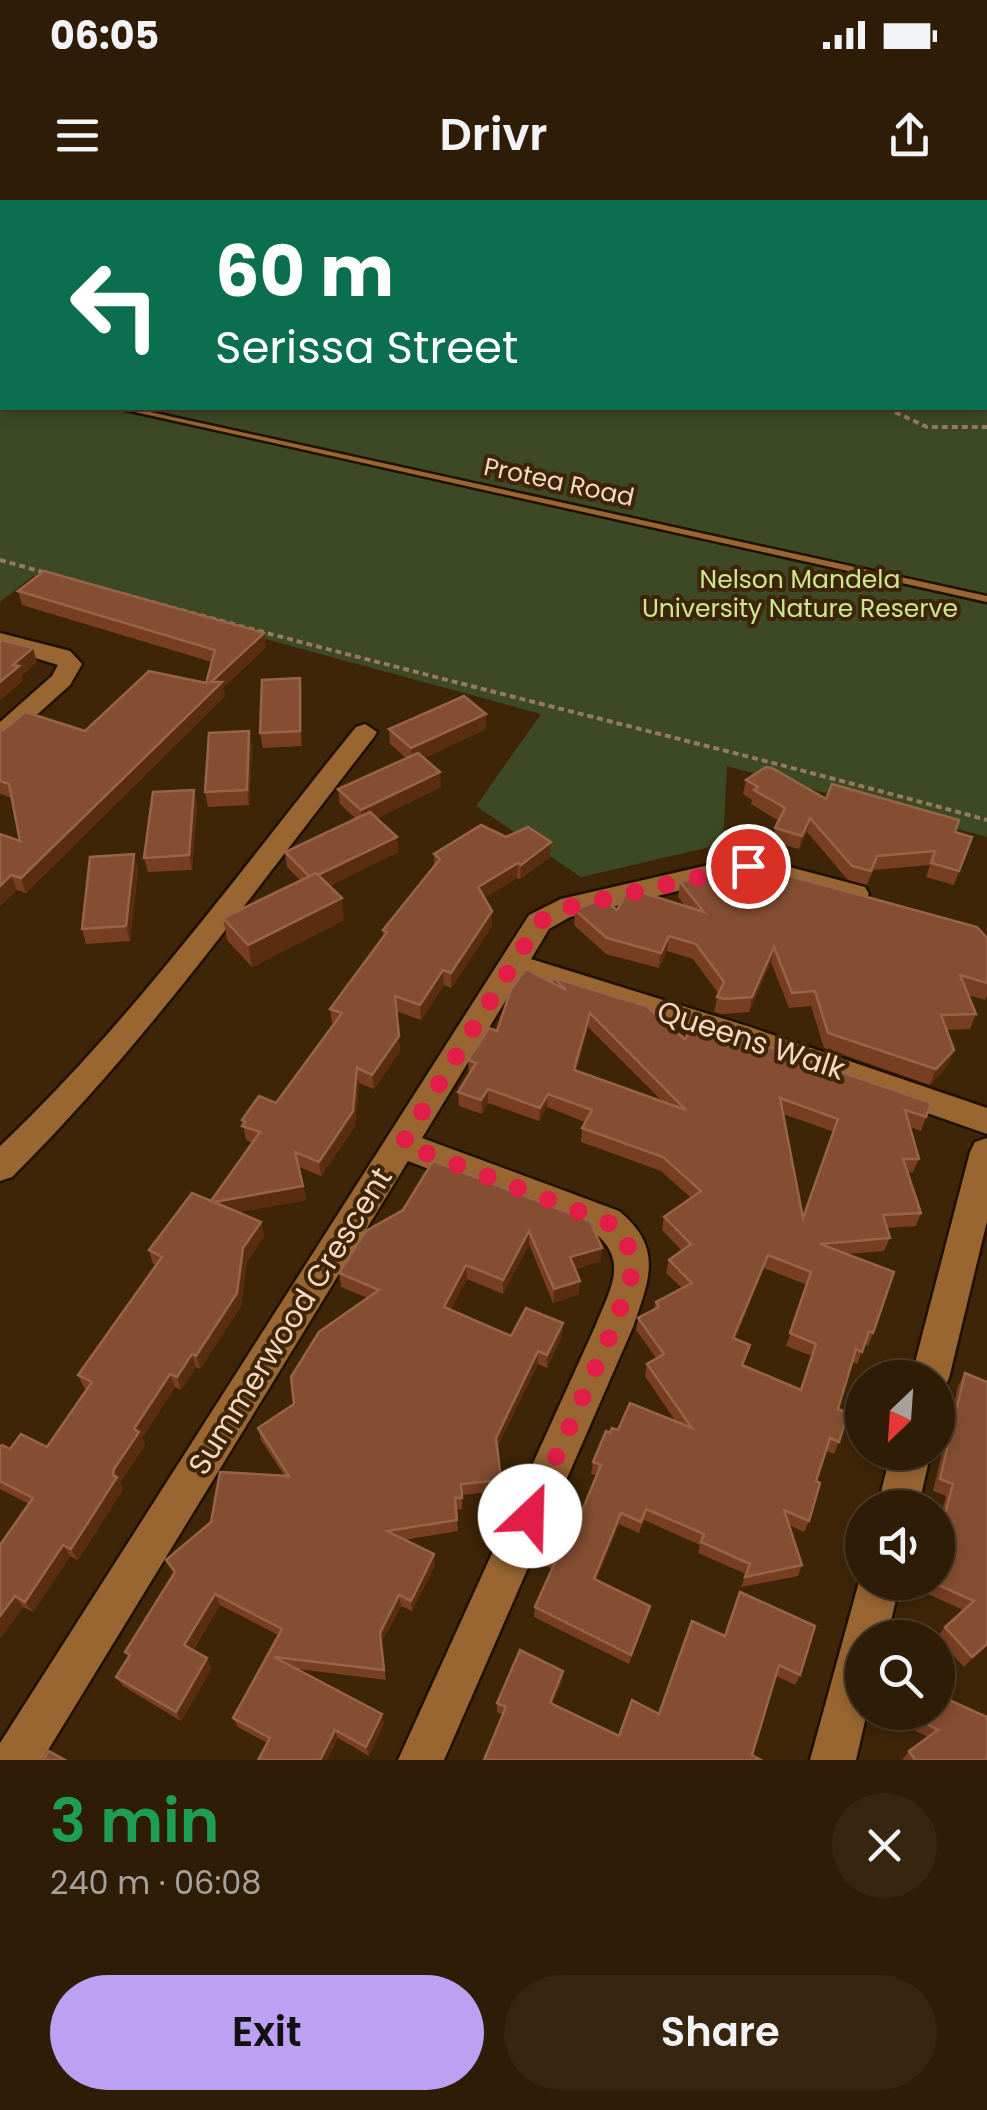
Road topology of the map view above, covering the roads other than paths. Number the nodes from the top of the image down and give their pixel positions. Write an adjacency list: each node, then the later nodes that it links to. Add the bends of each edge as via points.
1 (131, 410): 2 (lane, Protea Road)
2 (987, 599)
3 (0, 640): 5 (street, via 70,664 62,680)
4 (366, 732): 11 (street, via 132,1026)
5 (0, 735)
6 (878, 901): 7 (street, Summerwood Crescent, via 770,869 733,866 548,915)
7 (512, 964): 8 (street, Queens Walk); 9 (street, Summerwood Crescent)
8 (987, 1121)
9 (402, 1144): 14 (street, Summerwood Crescent); 15 (street, via 607,1222 624,1233 634,1268)
10 (987, 1152): 12 (street)
11 (0, 1167)
12 (935, 1360)
13 (845, 1710): 16 (street)
14 (16, 1760)
15 (421, 1760)
16 (832, 1760)

